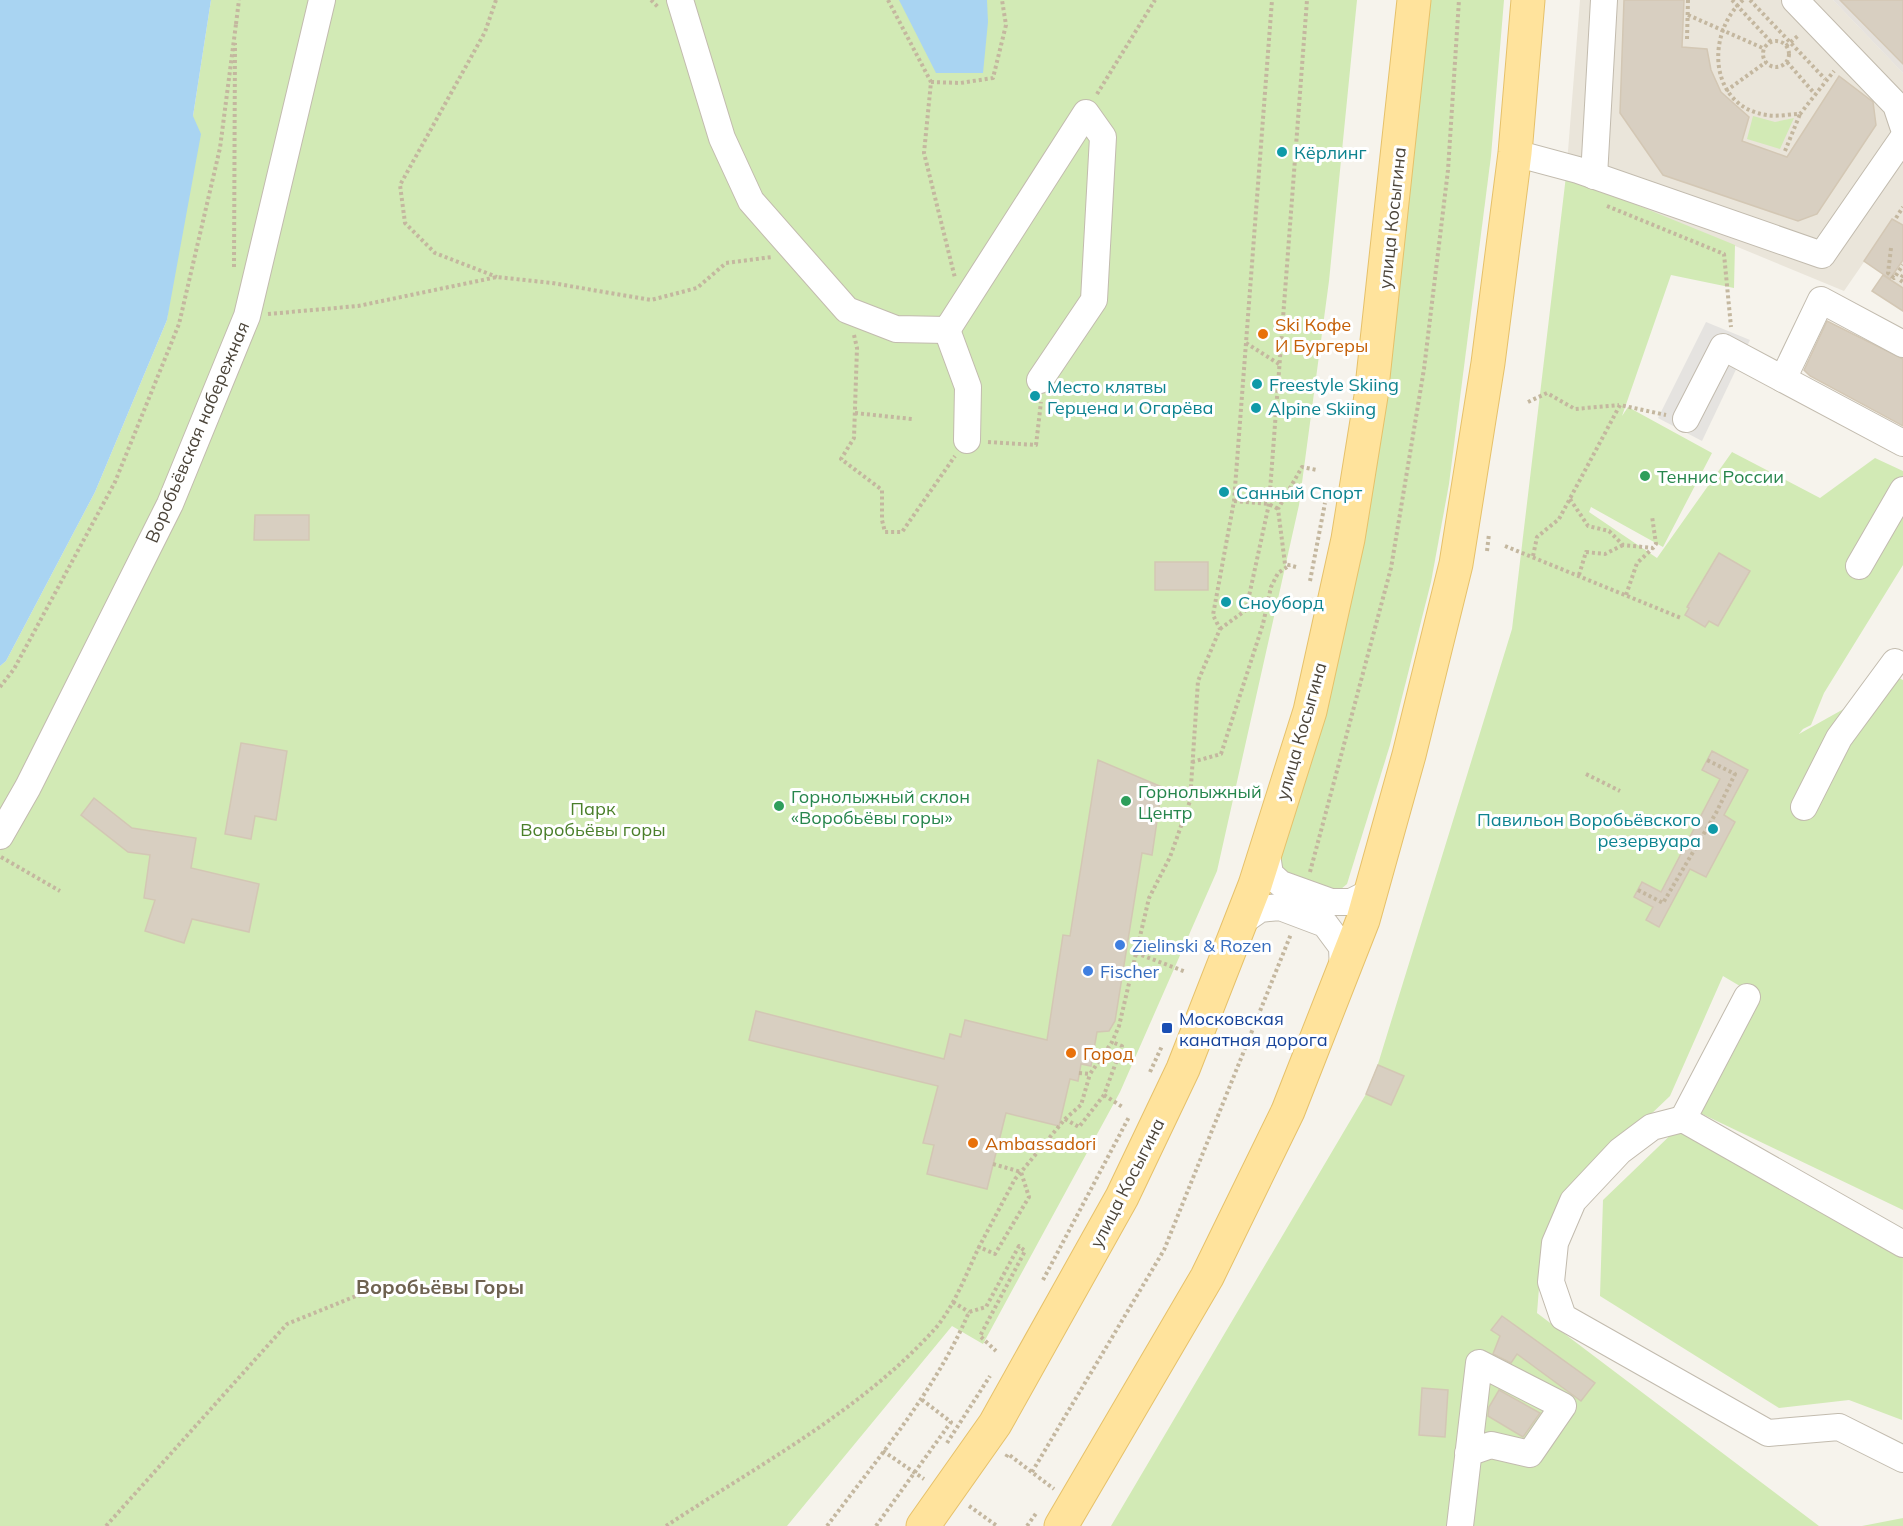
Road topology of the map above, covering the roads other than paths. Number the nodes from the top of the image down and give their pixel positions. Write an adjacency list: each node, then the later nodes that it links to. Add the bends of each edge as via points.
1 (322, 0): 22 (street, Воробьёвская набережная, via 247,316 170,504)
2 (680, 0): 11 (street, via 722,138 751,201 847,310 896,329)
3 (1414, 0): 23 (main road, улица Косыгина, via 1371,396 1348,539 1310,711)
4 (1528, 0): 9 (main road)
5 (1604, 0): 10 (street)
6 (1795, 0): 7 (street, via 1896,105)
7 (1903, 126)
8 (1903, 138): 10 (street, via 1822,255)
9 (1515, 153): 10 (street); 24 (main road, via 1488,363 1456,564)
10 (1594, 176)
11 (947, 330): 14 (street, via 1086,113 1103,137 1095,300); 16 (street, via 968,387)
12 (1903, 344): 13 (street, via 1821,300)
13 (1783, 379): 15 (street, via 1723,347); 17 (street)
14 (1040, 380)
15 (1686, 419)
16 (967, 440)
17 (1903, 443)
18 (1903, 490): 19 (street)
19 (1860, 566)
20 (1900, 658): 21 (street, via 1839,738)
21 (1803, 807)
22 (0, 836)
23 (1266, 849): 25 (street, via 1270,874); 26 (main road, улица Косыгина)
24 (1371, 892): 25 (street, via 1351,902); 27 (main road)
25 (1302, 903): 26 (street, via 1260,909); 27 (street, via 1342,947)
26 (1240, 923): 34 (main road, улица Косыгина, via 1183,1069 1122,1197 995,1424)
27 (1343, 972): 33 (main road, via 1287,1111 1207,1277)
28 (1747, 998): 29 (street)
29 (1683, 1119): 30 (street); 32 (street, via 1652,1127 1620,1151 1573,1201 1555,1243 1551,1282 1563,1317 1768,1433 1839,1427)
30 (1903, 1244)
31 (1468, 1453): 35 (street)
32 (1902, 1456)
33 (1049, 1510)
34 (926, 1525)
35 (1460, 1526)

